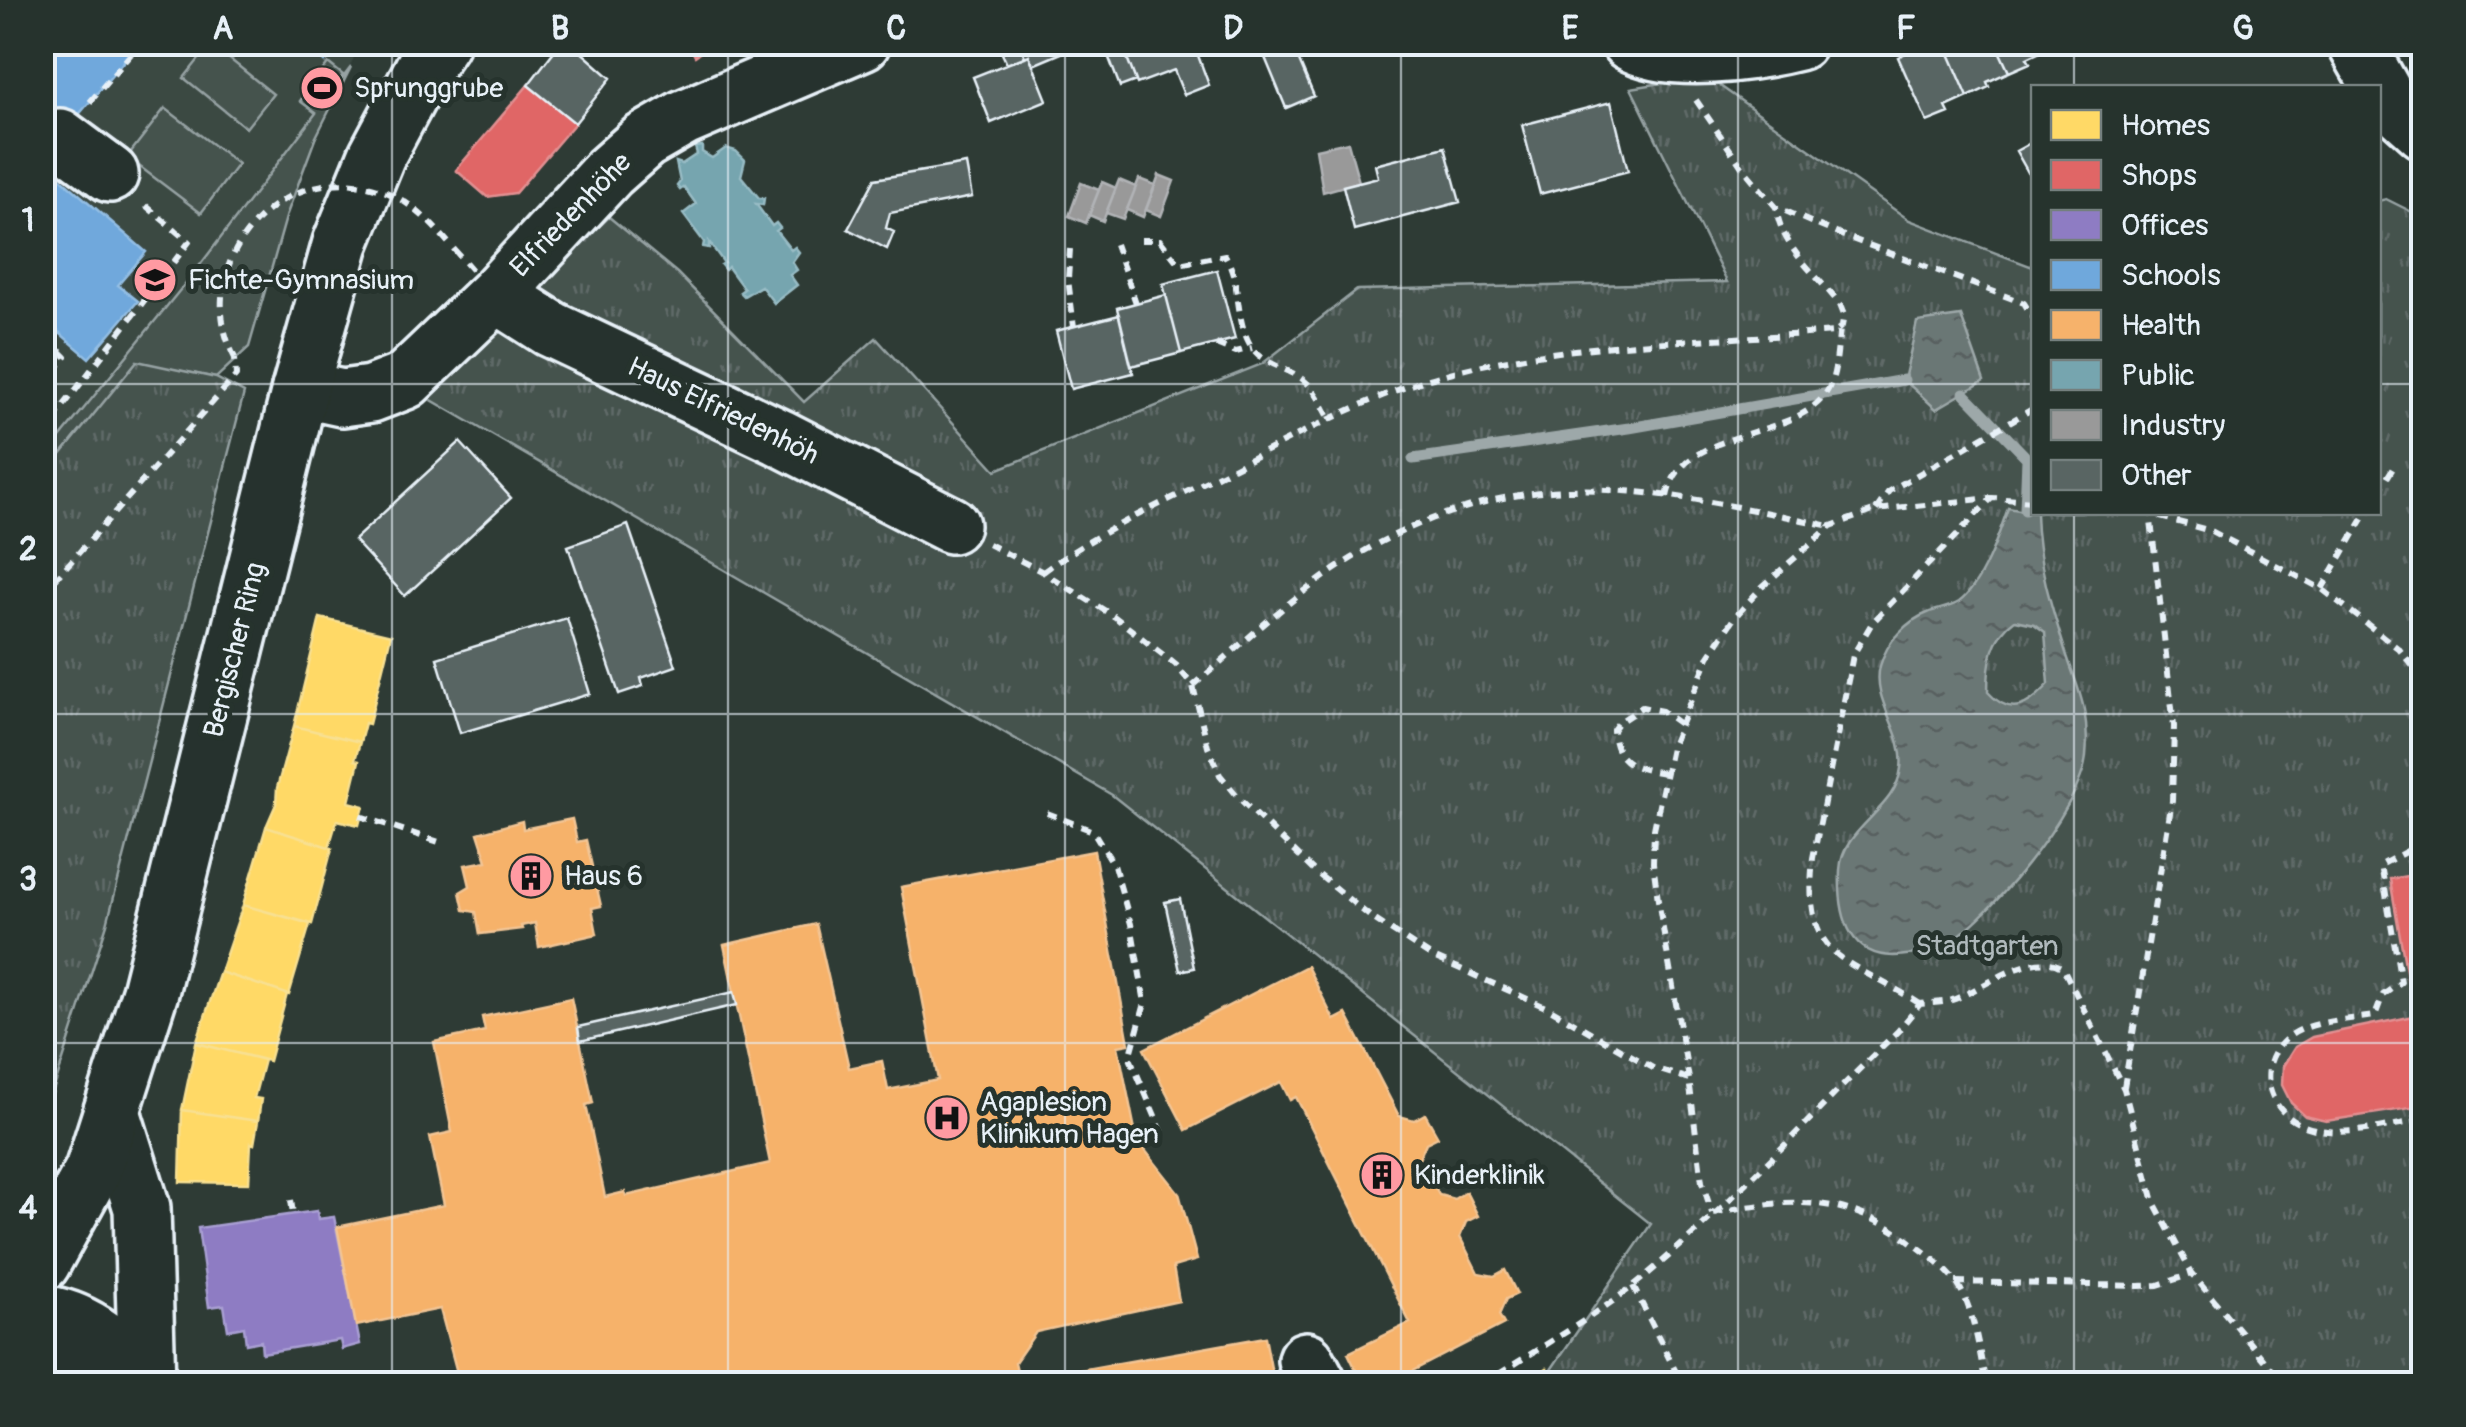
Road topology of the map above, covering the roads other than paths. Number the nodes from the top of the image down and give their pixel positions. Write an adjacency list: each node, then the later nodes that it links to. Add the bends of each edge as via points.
1 (441, 42): 12 (main road, Bergischer Ring, via 377,155 341,242)
2 (862, 42): 11 (main road, Elfriedenhöhe, via 644,141)
3 (1798, 42): 5 (main road, via 1756,52)
4 (2355, 42): 6 (main road)
5 (1651, 48)
6 (2379, 85)
7 (2381, 89): 8 (main road)
8 (2424, 132)
9 (60, 137): 10 (main road)
10 (110, 174)
11 (484, 282): 12 (main road, Elfriedenhöhe, via 405,381 342,398); 13 (main road, Haus Elfriedenhöh, via 551,329)
12 (300, 389): 14 (main road, Bergischer Ring, via 150,992)
13 (952, 524)
14 (112, 1112): 15 (main road, Bergischer Ring, via 92,1170); 18 (main road, via 142,1208)
15 (42, 1263)
16 (42, 1313): 18 (main road, via 90,1330 124,1353)
17 (42, 1358): 19 (main road)
18 (147, 1383)
19 (74, 1384)

